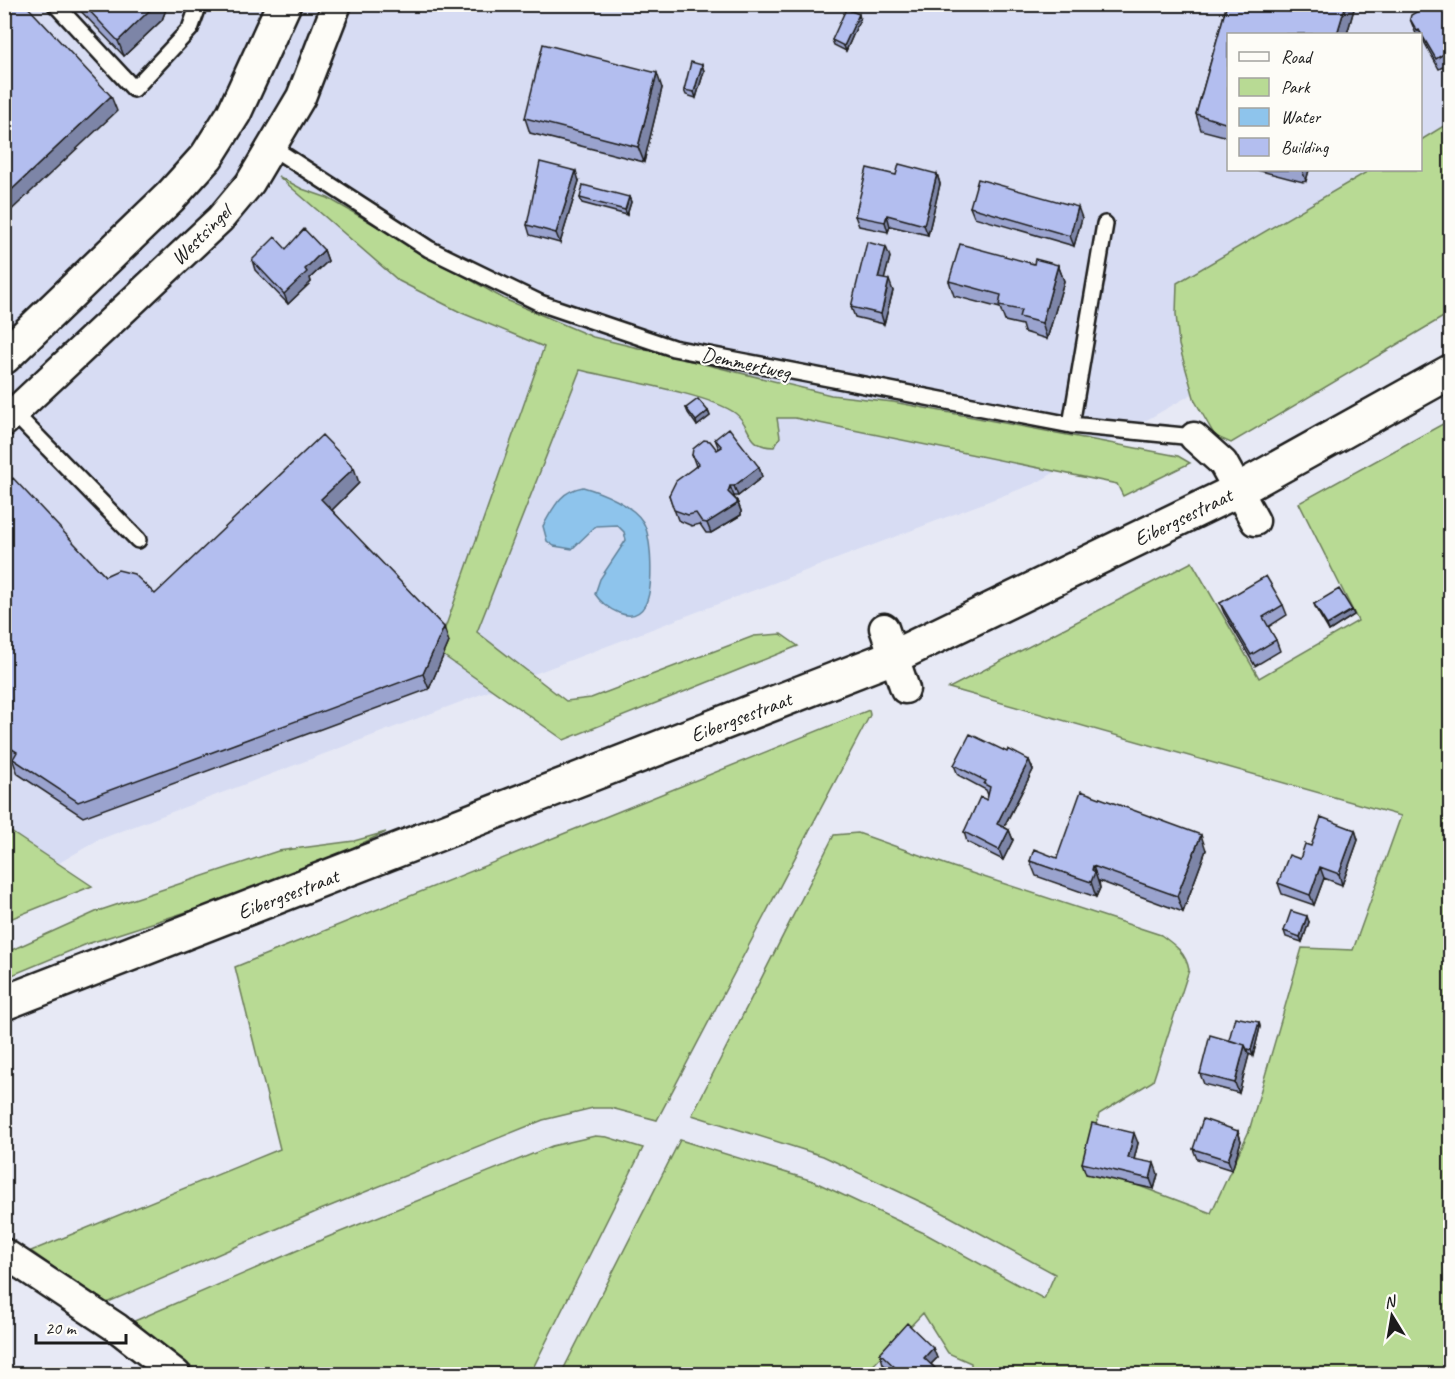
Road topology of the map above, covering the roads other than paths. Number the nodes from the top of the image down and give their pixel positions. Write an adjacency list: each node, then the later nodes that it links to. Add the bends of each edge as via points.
1 (55, 4): 2 (lane, via 134,89 190,29)
2 (199, 4)
3 (284, 4): 7 (main road, via 234,113 207,156 170,197)
4 (338, 4): 5 (street, Westsingel, via 301,97)
5 (273, 148): 9 (street, Westsingel, via 220,219); 10 (lane, Demmertweg, via 429,249 540,303 673,348)
6 (1105, 224): 10 (lane)
7 (4, 357)
8 (1450, 372): 12 (main road, Eibergsestraat)
9 (9, 417): 14 (lane)
10 (1071, 425): 11 (lane, Demmertweg)
11 (1194, 437): 12 (street, Demmertweg, via 1223,463)
12 (1238, 490): 13 (street, Demmertweg); 15 (main road, Eibergsestraat)
13 (1255, 521)
14 (138, 540)
15 (890, 642): 16 (street); 17 (main road, Eibergsestraat)
16 (905, 689)
17 (4, 1003)
18 (4, 1253): 19 (street, via 117,1328)
19 (176, 1374)

